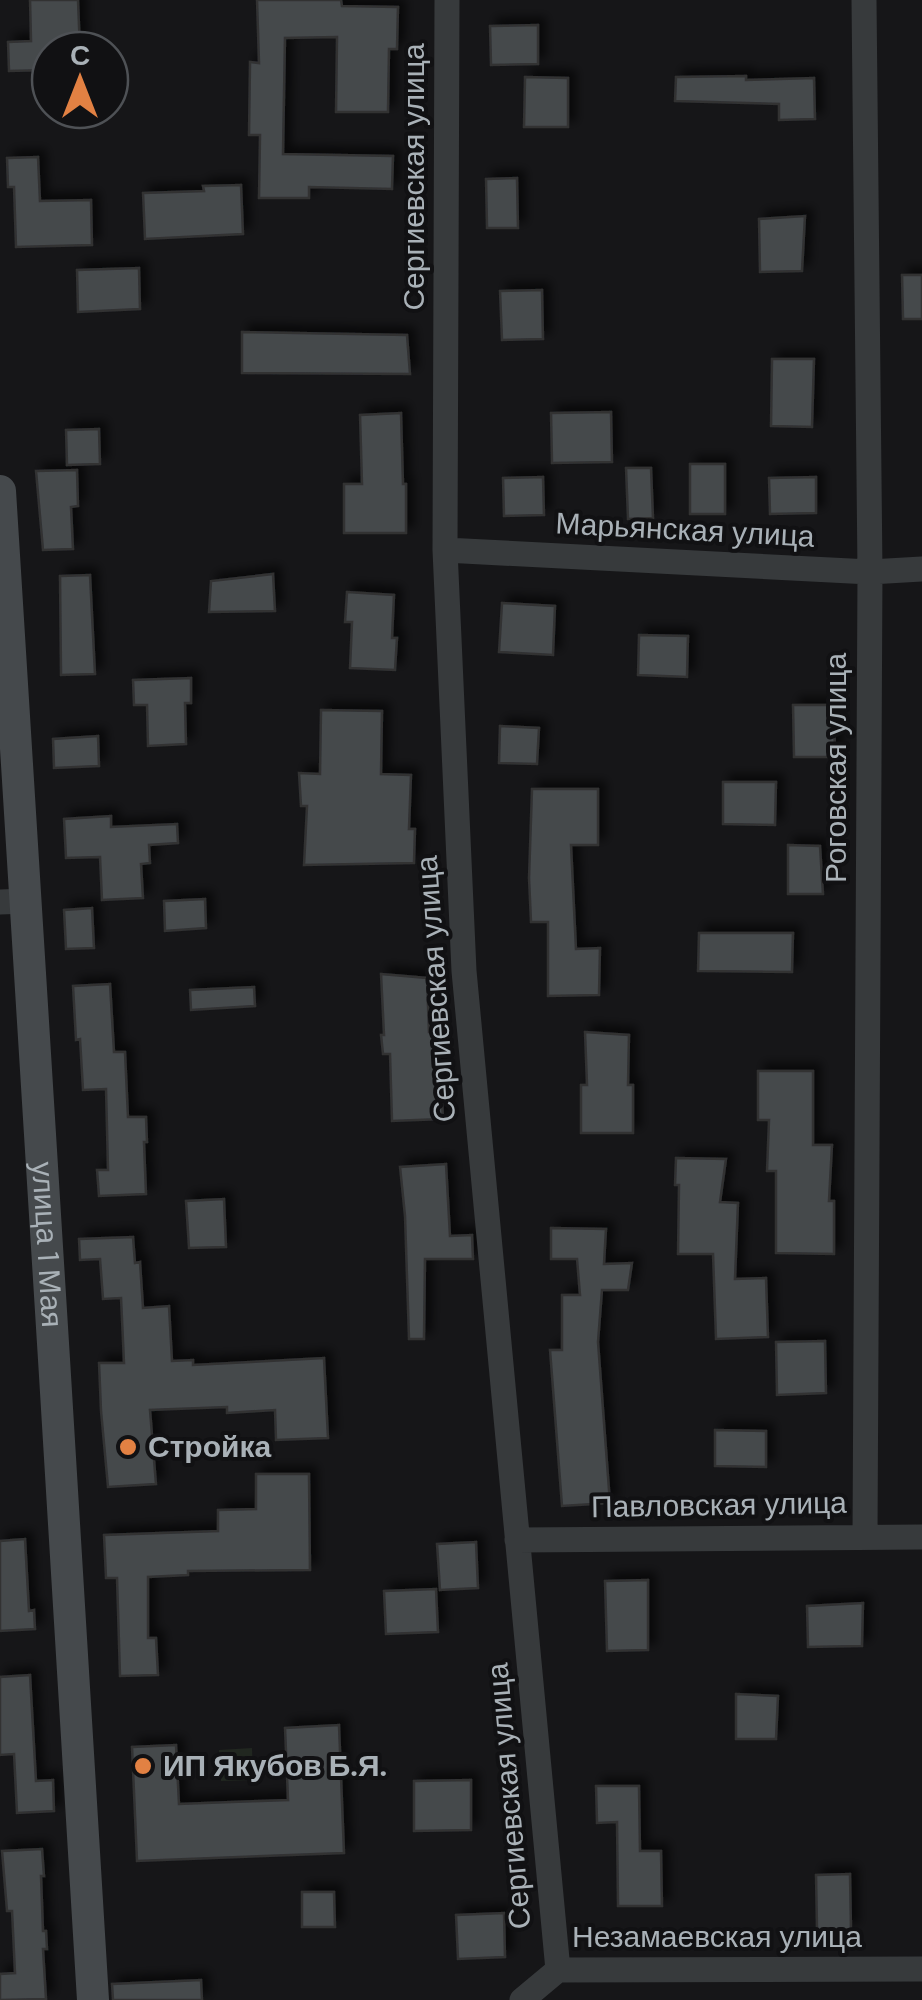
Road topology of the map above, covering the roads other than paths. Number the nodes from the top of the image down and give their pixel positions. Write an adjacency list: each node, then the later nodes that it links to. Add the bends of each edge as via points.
1 (447, 0): 4 (street, Сергиевская улица)
2 (864, 0): 6 (street, Роговская улица)
3 (0, 491): 7 (street, улица 1 Мая)
4 (444, 550): 6 (street, Марьянская улица); 10 (street, Сергиевская улица, via 464,971)
5 (922, 570): 6 (street, Марьянская улица)
6 (870, 572): 8 (street, Роговская улица)
7 (14, 902): 13 (street, улица 1 Мая)
8 (865, 1536): 9 (street, Павловская улица); 10 (street, Павловская улица)
9 (922, 1537)
10 (517, 1540): 12 (street, Сергиевская улица)
11 (922, 1969): 12 (street, Незамаевская улица)
12 (558, 1970): 14 (street, Незамаевская улица)
13 (93, 2000)
14 (522, 2000)

